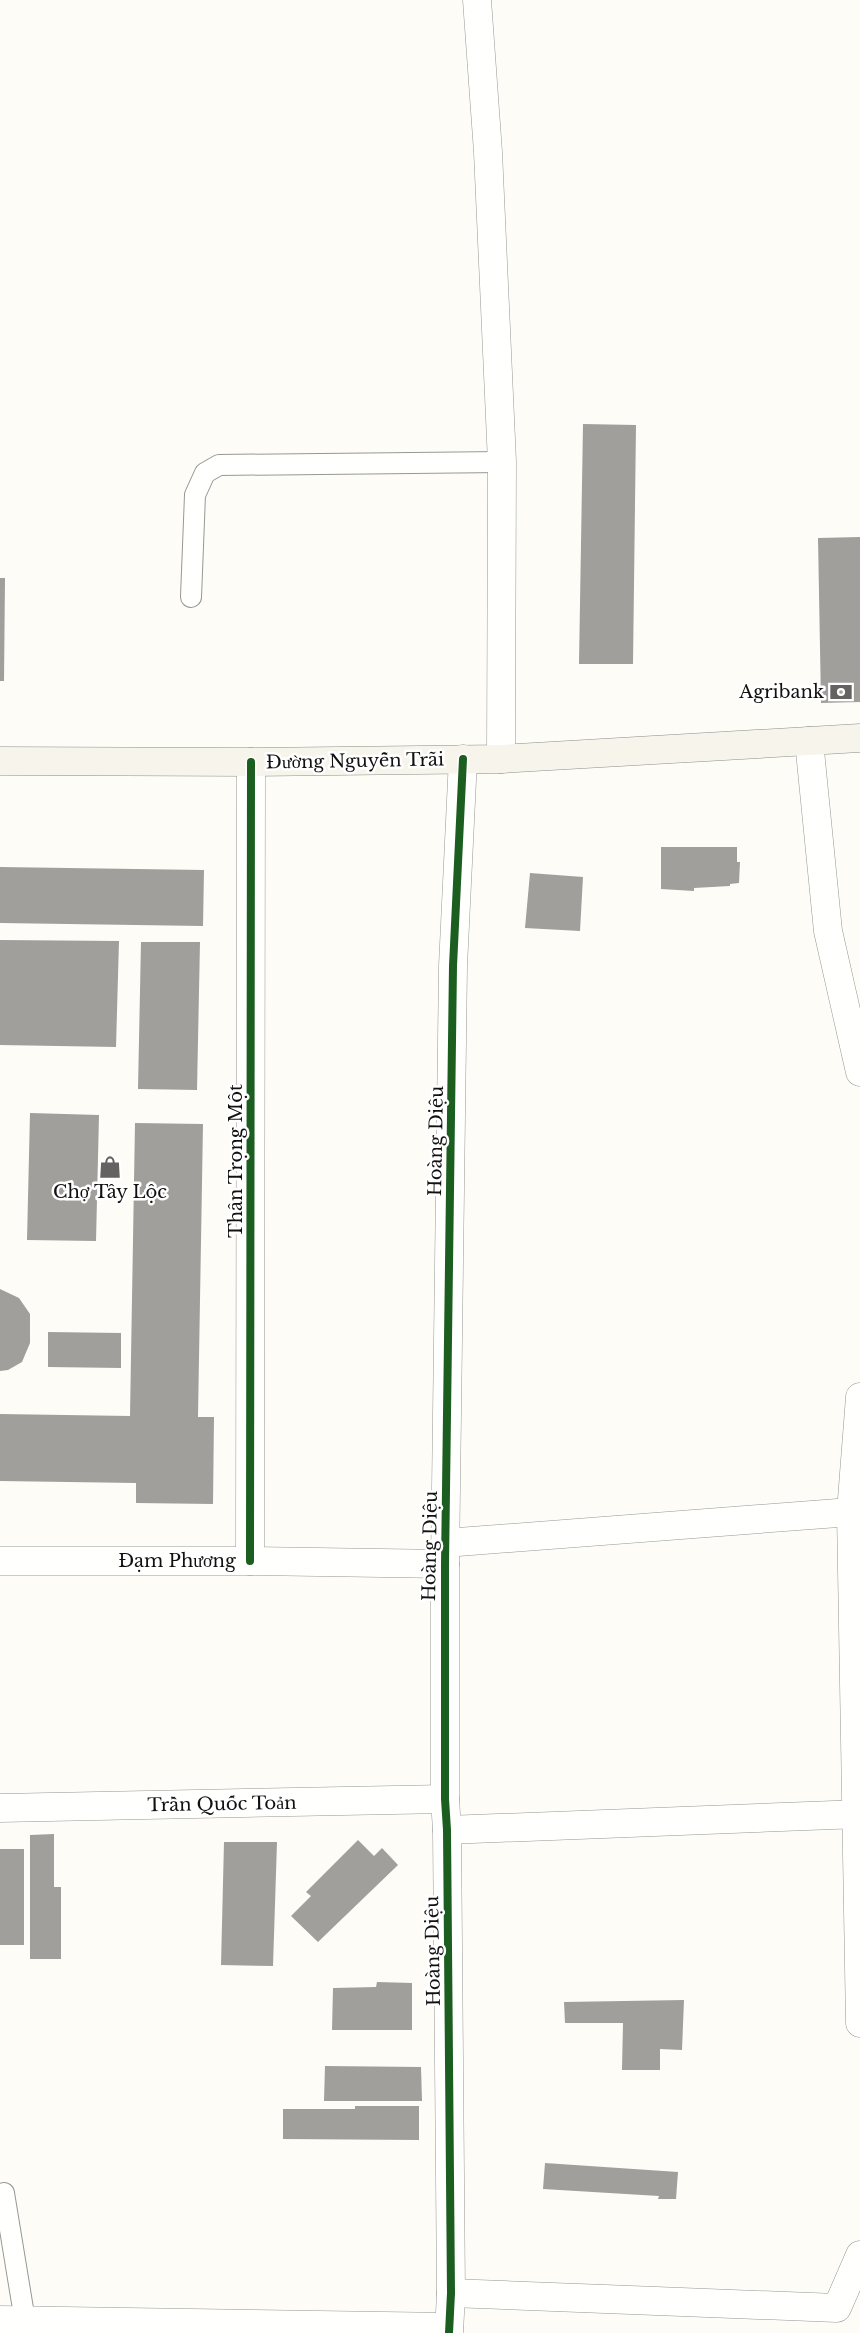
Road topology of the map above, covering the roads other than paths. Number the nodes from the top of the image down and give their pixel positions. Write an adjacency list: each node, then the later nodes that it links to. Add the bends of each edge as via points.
1 (477, 0): 2 (street, via 488,152)
2 (502, 462): 3 (lane, via 219,465 205,473 195,495); 6 (street)
3 (191, 597)
4 (860, 738): 5 (main road, Đường Nguyễn Trãi)
5 (809, 741): 6 (main road, Đường Nguyễn Trãi); 10 (street, via 828,931)
6 (501, 759): 8 (main road, Đường Nguyễn Trãi)
7 (0, 760): 9 (main road, Đường Nguyễn Trãi)
8 (463, 760): 9 (main road, Đường Nguyễn Trãi); 13 (street, Hoàng Diệu, via 453,966)
9 (251, 762): 14 (street, Thân Trọng Một)
10 (860, 1072)
11 (860, 1397): 12 (street)
12 (851, 1512): 13 (street, Đạm Phương); 18 (street)
13 (445, 1553): 14 (street, Đạm Phương); 16 (street, Hoàng Diệu)
14 (250, 1560): 15 (street, Đạm Phương)
15 (0, 1561)
16 (444, 1799): 17 (street, Trần Quốc Toản); 19 (street, Hoàng Diệu)
17 (0, 1808)
18 (859, 1814): 19 (street); 20 (street)
19 (447, 1830): 23 (street, Hoàng Diệu)
20 (860, 2023)
21 (4, 2192): 24 (lane)
22 (860, 2255): 23 (street, via 837,2308)
23 (451, 2293): 25 (street, Hoàng Diệu)
24 (12, 2320): 25 (street)
25 (449, 2330)

